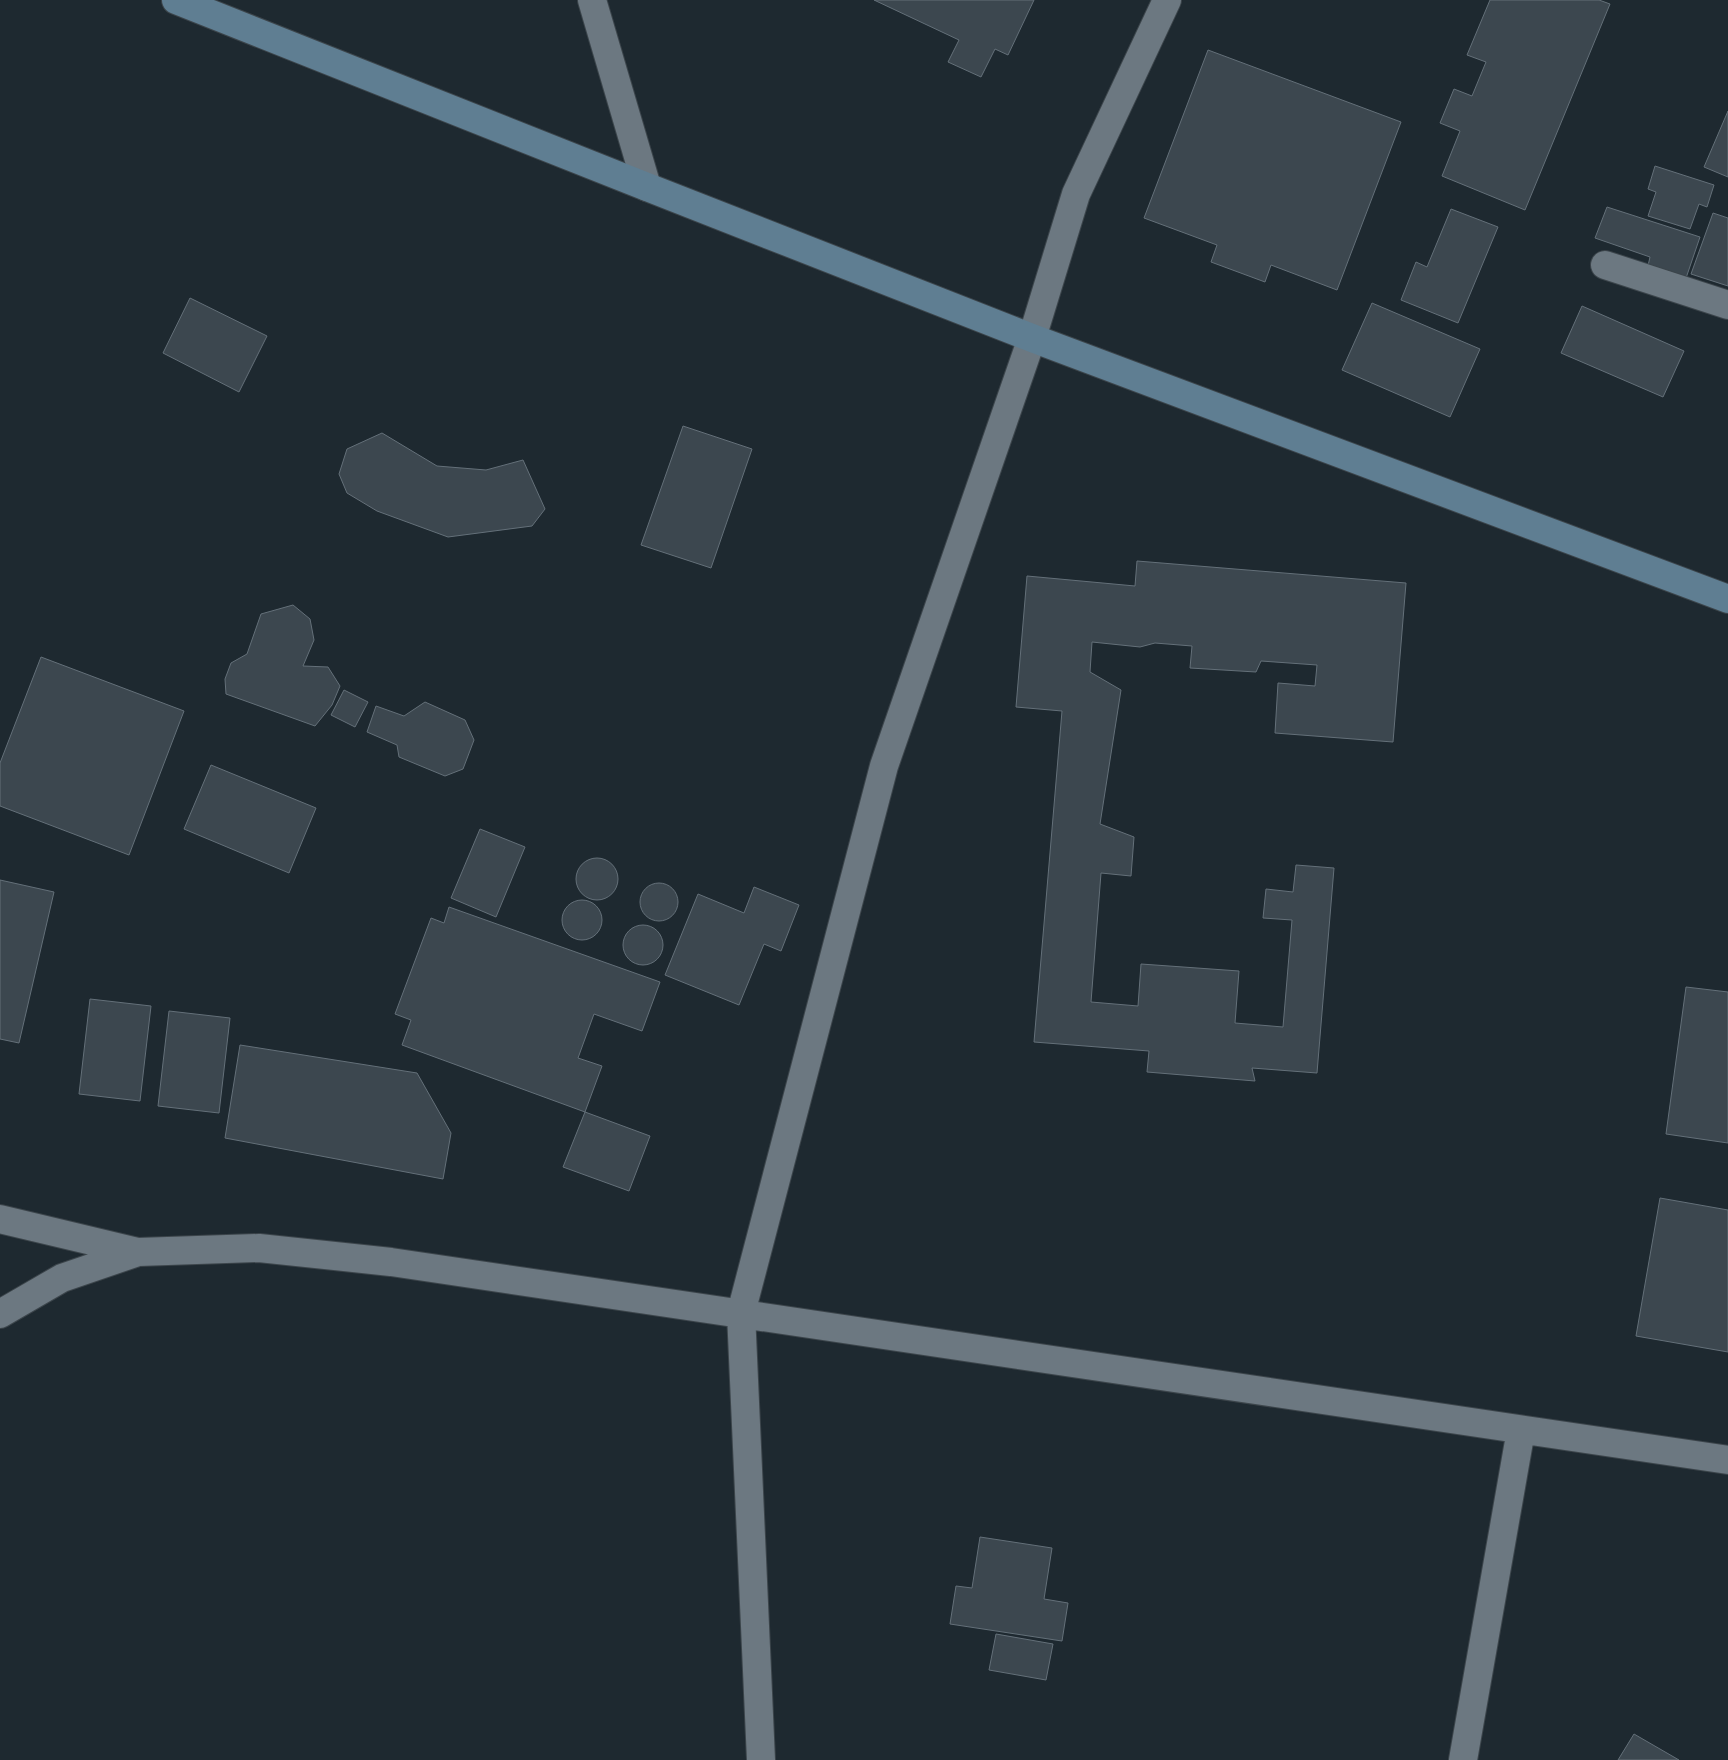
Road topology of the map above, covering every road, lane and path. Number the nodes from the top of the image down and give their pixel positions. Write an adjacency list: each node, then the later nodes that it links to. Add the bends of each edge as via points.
1 (176, 0): 4 (street)
2 (592, 0): 4 (street)
3 (1167, 0): 7 (street, via 1076,194)
4 (647, 187): 7 (street)
5 (1605, 265): 6 (street)
6 (1728, 305)
7 (1032, 338): 8 (street); 11 (street, via 884,766)
8 (1728, 599)
9 (0, 1219): 10 (street)
10 (138, 1252): 11 (street, via 259,1248 391,1262); 12 (street, via 62,1278)
11 (741, 1313): 13 (street); 15 (street)
12 (0, 1314)
13 (1521, 1430): 14 (street); 16 (street)
14 (1728, 1460)
15 (762, 1760)
16 (1464, 1760)

